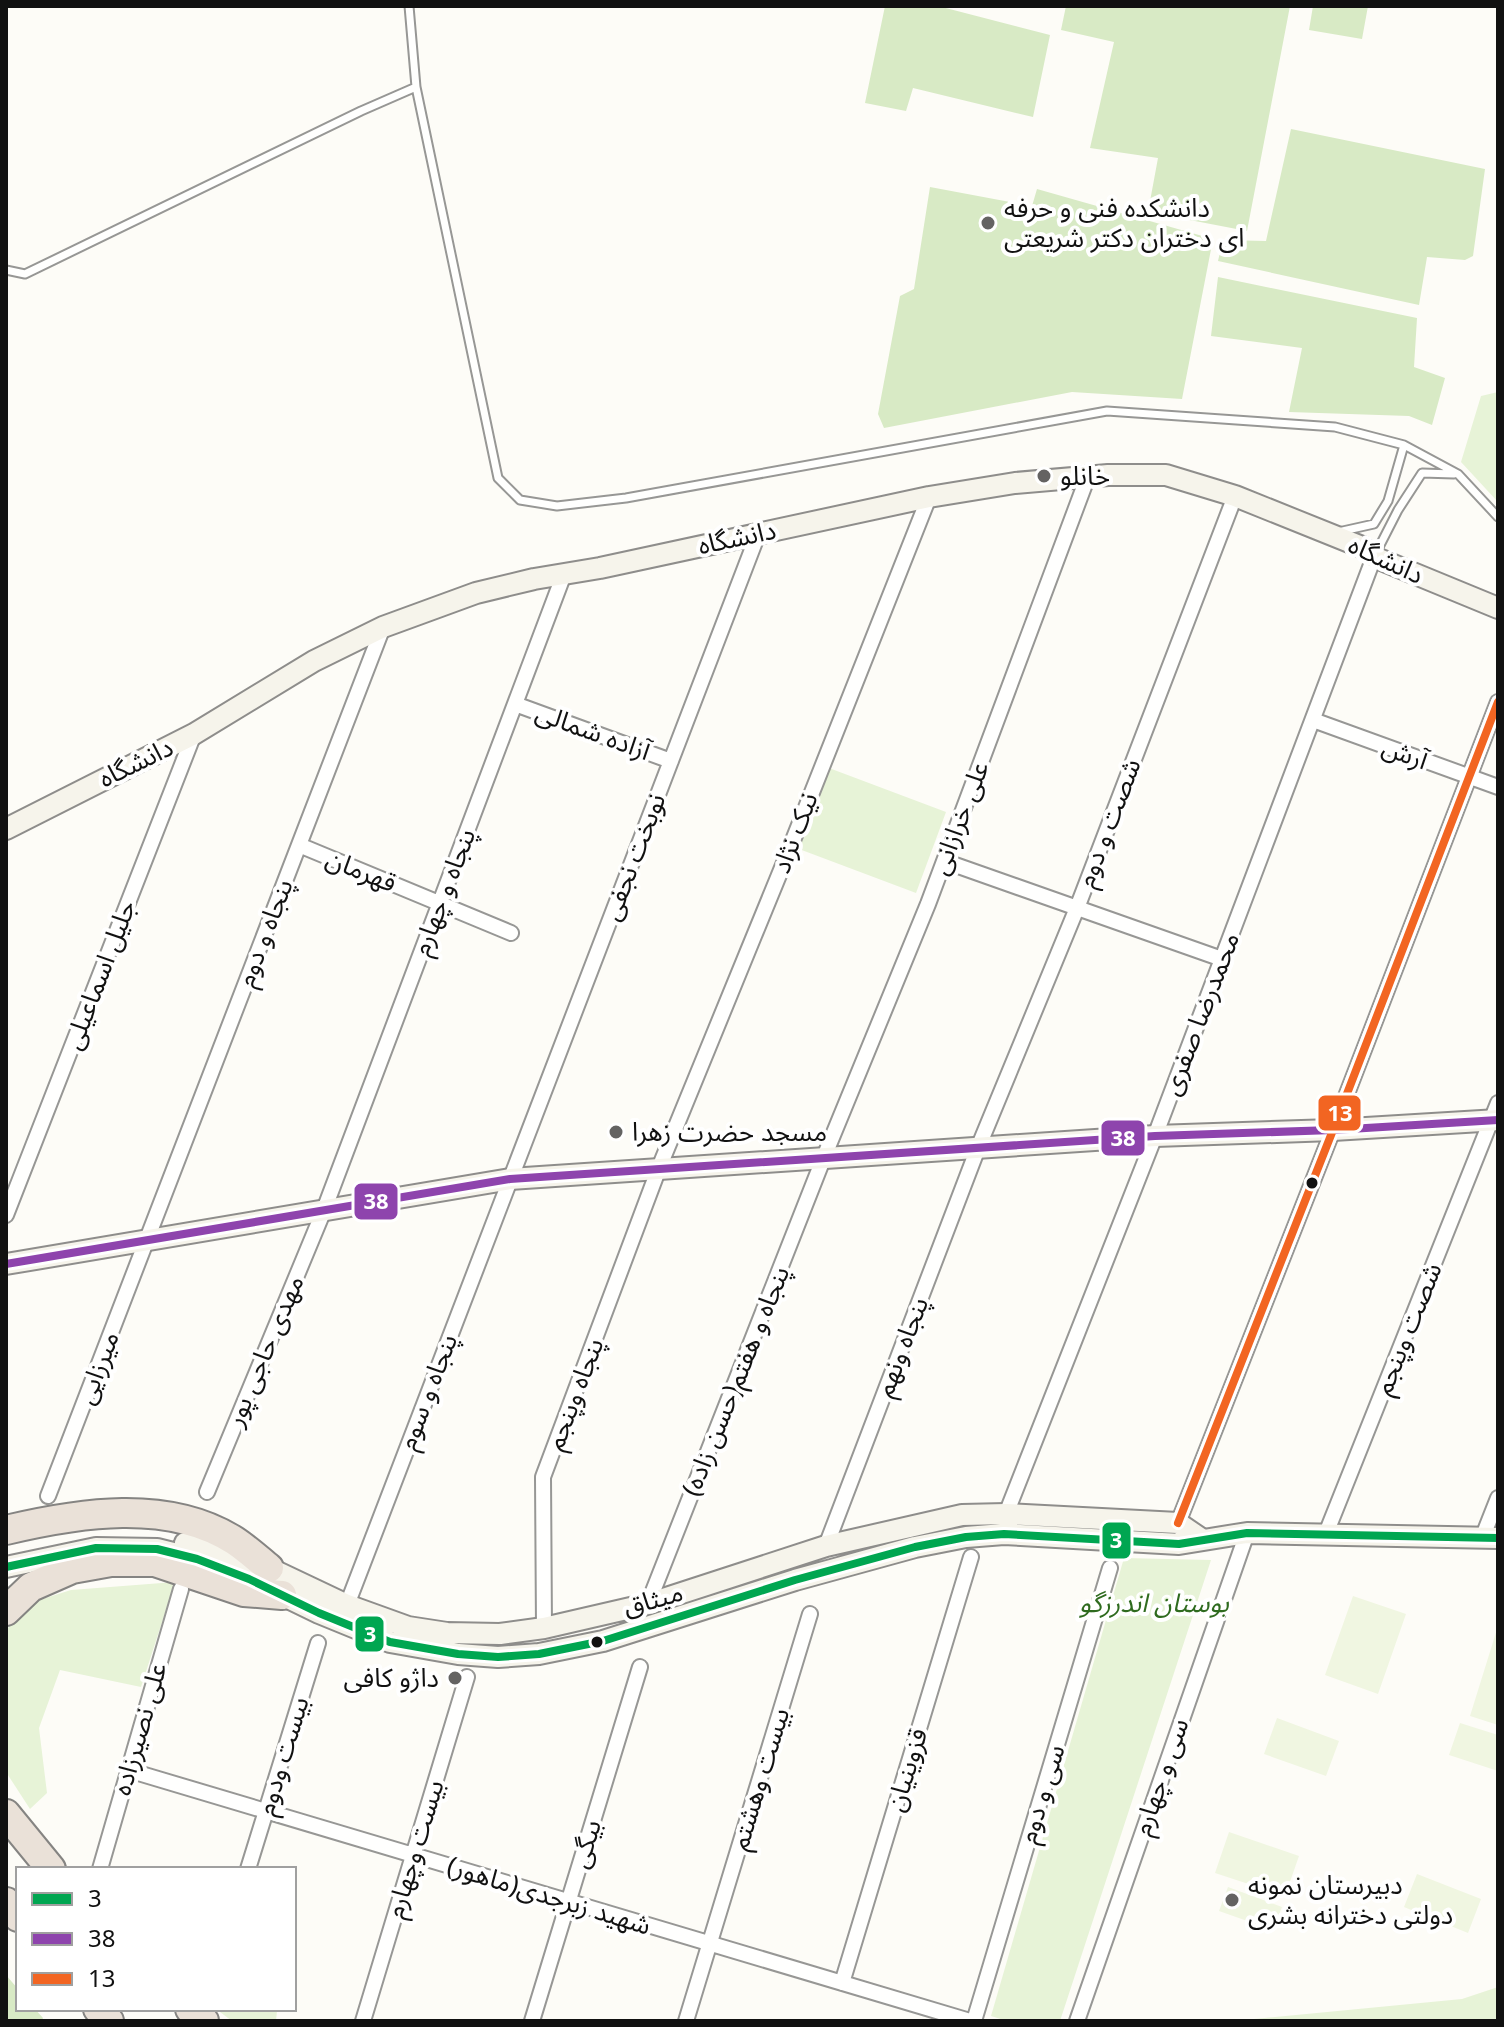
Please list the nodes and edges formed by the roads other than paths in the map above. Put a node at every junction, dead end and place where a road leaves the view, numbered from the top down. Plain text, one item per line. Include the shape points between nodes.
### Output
1 (409, 6) edge
2 (416, 87) junction
3 (6, 270) edge
4 (1404, 445) junction
5 (1458, 474) junction
6 (1088, 476) junction
7 (1235, 496) junction
8 (929, 497) junction
9 (1498, 517) edge
10 (758, 534) junction
11 (1328, 534) junction
12 (1374, 557) junction
13 (564, 574) junction
14 (1498, 608) edge
15 (383, 627) junction
16 (1498, 702) edge
17 (515, 704) junction
18 (1313, 720) junction
19 (194, 734) junction
20 (671, 761) junction
21 (1469, 777) junction
22 (1498, 787) edge
23 (6, 829) edge
24 (299, 845) junction
25 (944, 861) junction
26 (440, 903) junction
27 (1077, 908) junction
28 (511, 933) dead end
29 (1222, 959) junction
30 (1496, 1115) edge
31 (1333, 1130) junction
32 (1155, 1136) junction
33 (978, 1148) junction
34 (824, 1157) junction
35 (659, 1168) junction
36 (510, 1179) junction
37 (324, 1210) junction
38 (6, 1215) edge
39 (148, 1240) junction
40 (6, 1264) edge
41 (207, 1492) dead end
42 (48, 1496) dead end
43 (1498, 1498) edge
44 (1178, 1523) junction
45 (1005, 1524) junction
46 (6, 1530) edge
47 (1247, 1533) junction
48 (1325, 1536) junction
49 (1491, 1537) edge
50 (1203, 1540) junction
51 (141, 1541) junction
52 (826, 1546) junction
53 (6, 1556) edge
54 (971, 1557) dead end
55 (6, 1567) edge
56 (269, 1568) junction
57 (1110, 1568) dead end
58 (181, 1589) dead end
59 (282, 1595) junction
60 (648, 1604) junction
61 (347, 1605) junction
62 (6, 1611) edge
63 (810, 1614) dead end
64 (544, 1628) junction
65 (318, 1643) dead end
66 (640, 1667) dead end
67 (467, 1677) dead end
68 (128, 1770) junction
69 (266, 1811) junction
70 (6, 1814) edge
71 (413, 1855) junction
72 (49, 1867) edge
73 (101, 1867) edge
74 (249, 1867) edge
75 (569, 1902) junction
76 (710, 1943) junction
77 (842, 1983) junction
78 (363, 2021) edge
79 (532, 2021) edge
80 (686, 2021) edge
81 (972, 2021) edge
82 (1077, 2021) edge

1 - 2 lane
2 - 3 lane via 25,274
2 - 4 lane via 498,478 520,500 557,506 626,498 1107,411 1335,427
4 - 5 lane
4 - 11 lane via 1388,501 1374,524
5 - 9 lane
5 - 12 lane via 1422,473
6 - 7 street, دانشگاه via 1166,475
6 - 8 street, دانشگاه
6 - 25 street, علی خرازانی
7 - 11 street, دانشگاه
7 - 27 street, شصت و دوم
8 - 10 street, دانشگاه
8 - 35 street, نیک نژاد
10 - 13 street, دانشگاه
10 - 20 street, نوبخت نجفی
11 - 12 street, دانشگاه
12 - 14 street, دانشگاه
12 - 18 street, محمدرضا صفری
13 - 15 street, دانشگاه via 476,593
13 - 17 street, پنجاه و چهارم
15 - 19 street, دانشگاه via 314,661
15 - 24 street, پنجاه و دوم
16 - 21 street
17 - 20 street, آزاده شمالی
17 - 26 street, پنجاه و چهارم
18 - 21 street, آرش
18 - 29 street, محمدرضا صفری
19 - 23 street, دانشگاه
19 - 38 street, جلیل اسماعیلی
20 - 36 street, نوبخت نجفی
21 - 22 street, آرش
21 - 31 street
24 - 26 street, قهرمان
24 - 39 street, پنجاه و دوم
25 - 27 street
25 - 34 street, علی خرازانی
26 - 28 street, قهرمان
26 - 37 street, پنجاه و چهارم
27 - 29 street
27 - 33 street, شصت و دوم
29 - 32 street, محمدرضا صفری
30 - 31 street
30 - 48 street, شصت وپنجم
31 - 32 street
31 - 44 street
32 - 33 street
32 - 45 street, محمدرضا صفری
33 - 34 street
33 - 52 street, پنجاه ونهم
34 - 35 street
34 - 60 street, (حسن زاده)پنجاه و هفتم
35 - 36 street
35 - 64 street, پنجاه وپنجم via 543,1477
36 - 37 street
36 - 61 street, پنجاه و سوم
37 - 39 street
37 - 41 street, مهدی حاجی پور
39 - 40 street
39 - 42 street, میرزایی
43 - 49 street
44 - 45 street, میثاق
44 - 50 street
45 - 50 street, میثاق via 1179,1544
45 - 52 street, میثاق via 962,1515
45 - 59 street, میثاق via 795,1580 603,1641 539,1654 458,1654 390,1642
46 - 56 highway via 92,1514 141,1513 194,1523 234,1540
47 - 48 street, میثاق
47 - 50 street, میثاق
47 - 82 street, سی و چهارم
48 - 49 street, میثاق
51 - 53 street via 95,1537
51 - 55 street
51 - 56 street, میثاق via 220,1551
51 - 59 street, میثاق
52 - 60 street, میثاق
54 - 77 street, قزوینیان
56 - 61 street, میثاق
57 - 81 street, سی و دوم
58 - 68 street, علی نصیرزاده
59 - 62 highway via 244,1592 155,1562 111,1562 72,1569 31,1587
60 - 64 street, میثاق
61 - 64 street, میثاق via 408,1627 447,1633
63 - 76 street, بیست وهشتم
65 - 69 street, بیست ودوم
66 - 75 street, بیگی
67 - 71 street, بیست وچهارم
68 - 69 street, شهید زبرجدی(ماهور)
68 - 73 street, علی نصیرزاده
69 - 71 street, شهید زبرجدی(ماهور)
69 - 74 street, بیست ودوم
70 - 72 highway
71 - 75 street, شهید زبرجدی(ماهور)
71 - 78 street, بیست وچهارم
75 - 76 street, شهید زبرجدی(ماهور)
75 - 79 street, بیگی
76 - 77 street, شهید زبرجدی(ماهور)
76 - 80 street, بیست وهشتم
77 - 81 street, شهید زبرجدی(ماهور)

